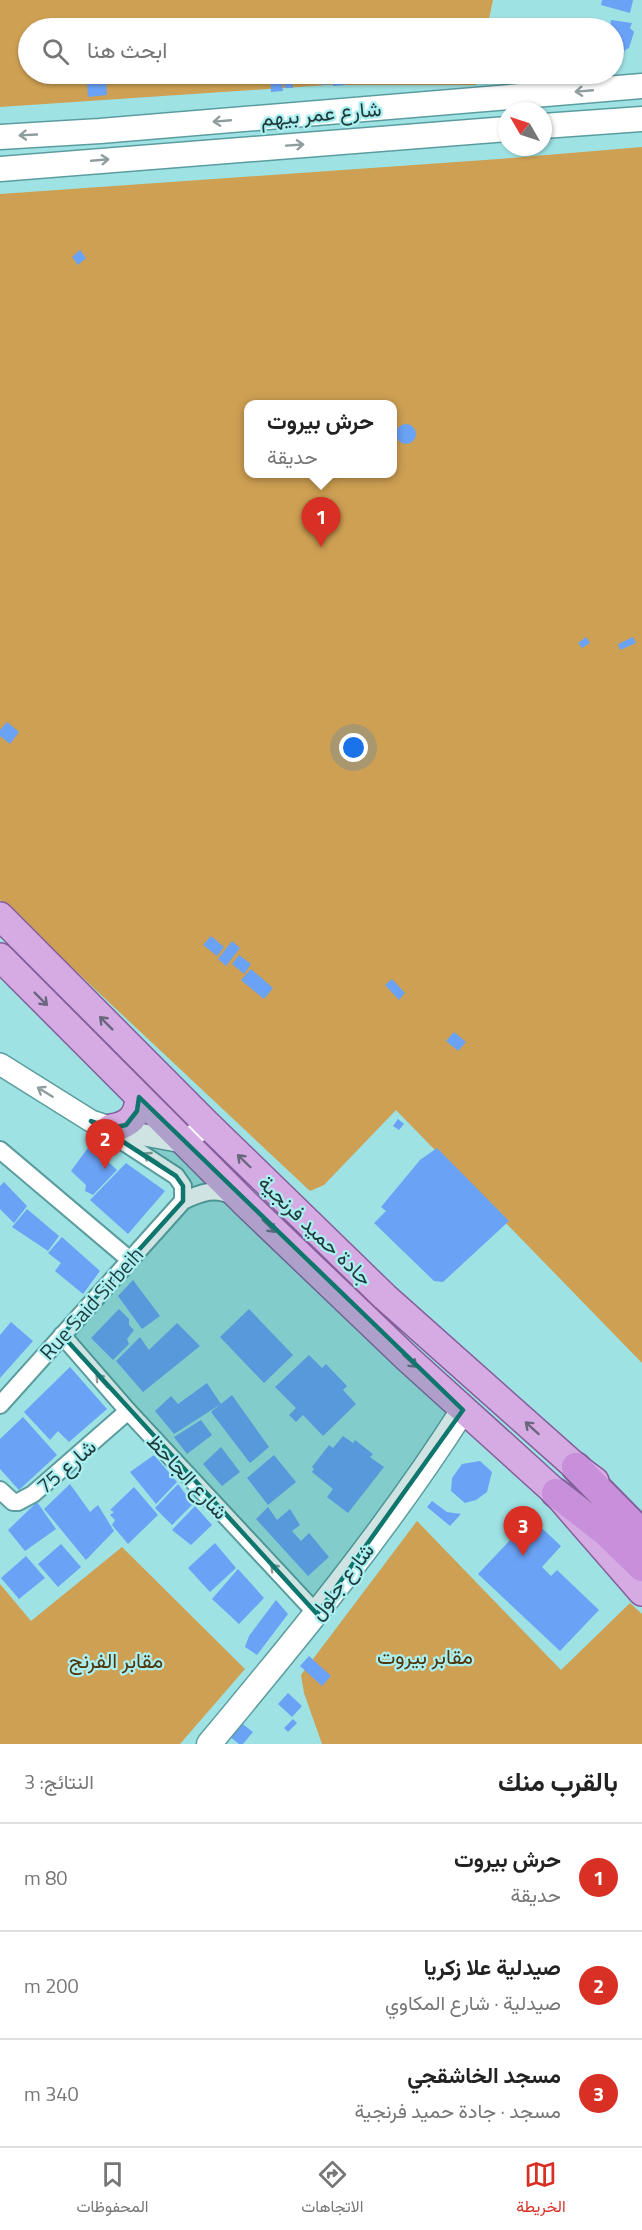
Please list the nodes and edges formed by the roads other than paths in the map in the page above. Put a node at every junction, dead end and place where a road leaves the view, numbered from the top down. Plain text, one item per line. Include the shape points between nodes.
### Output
1 (642, 86) edge
2 (642, 119) edge
3 (552, 125) edge
4 (498, 130) edge
5 (0, 137) edge
6 (0, 169) edge
7 (0, 916) edge
8 (0, 957) edge
9 (0, 1064) edge
10 (139, 1097) junction
11 (101, 1124) junction
12 (207, 1124) junction
13 (182, 1142) junction
14 (0, 1150) edge
15 (183, 1201) junction
16 (245, 1203) junction
17 (130, 1260) junction
18 (62, 1335) junction
19 (0, 1405) edge
20 (463, 1410) junction
21 (128, 1411) junction
22 (576, 1467) junction
23 (0, 1490) edge
24 (556, 1493) junction
25 (642, 1515) edge
26 (642, 1534) edge
27 (642, 1567) edge
28 (642, 1592) edge
29 (317, 1614) junction
30 (209, 1744) edge

1 -> 5 main road, شارع عمر بيهم
2 - 3 main road
6 -> 4 main road, شارع عمر بيهم
12 -> 7 main road, جادة حميد فرنجية
8 -> 10 main road, جادة حميد فرنجية
11 -> 9 street
10 - 11 main road via 134,1117 126,1125
10 - 13 main road, جادة حميد فرنجية
11 - 13 street
15 -> 11 street via 183,1186 176,1176
12 - 13 street
22 -> 12 main road, جادة حميد فرنجية via 385,1297
13 - 16 main road, جادة حميد فرنجية
14 - 17 street
15 - 16 street via 202,1192 218,1191
15 - 17 street, Rue Said Sirbeih
16 -> 20 main road, جادة حميد فرنجية
17 - 18 street, Rue Said Sirbeih
18 - 19 street, Rue Said Sirbeih
21 -> 18 street, شارع الجاحظ
20 - 24 main road, جادة حميد فرنجية
20 - 29 main road, شارع جلول via 405,1497
21 - 23 street, شارع 75 via 24,1500 13,1502
29 -> 21 street, شارع الجاحظ
22 - 25 main road
22 - 26 highway, جادة حميد فرنجية
24 - 27 highway, جادة حميد فرنجية via 606,1532
24 - 28 main road
29 - 30 main road, شارع جلول

